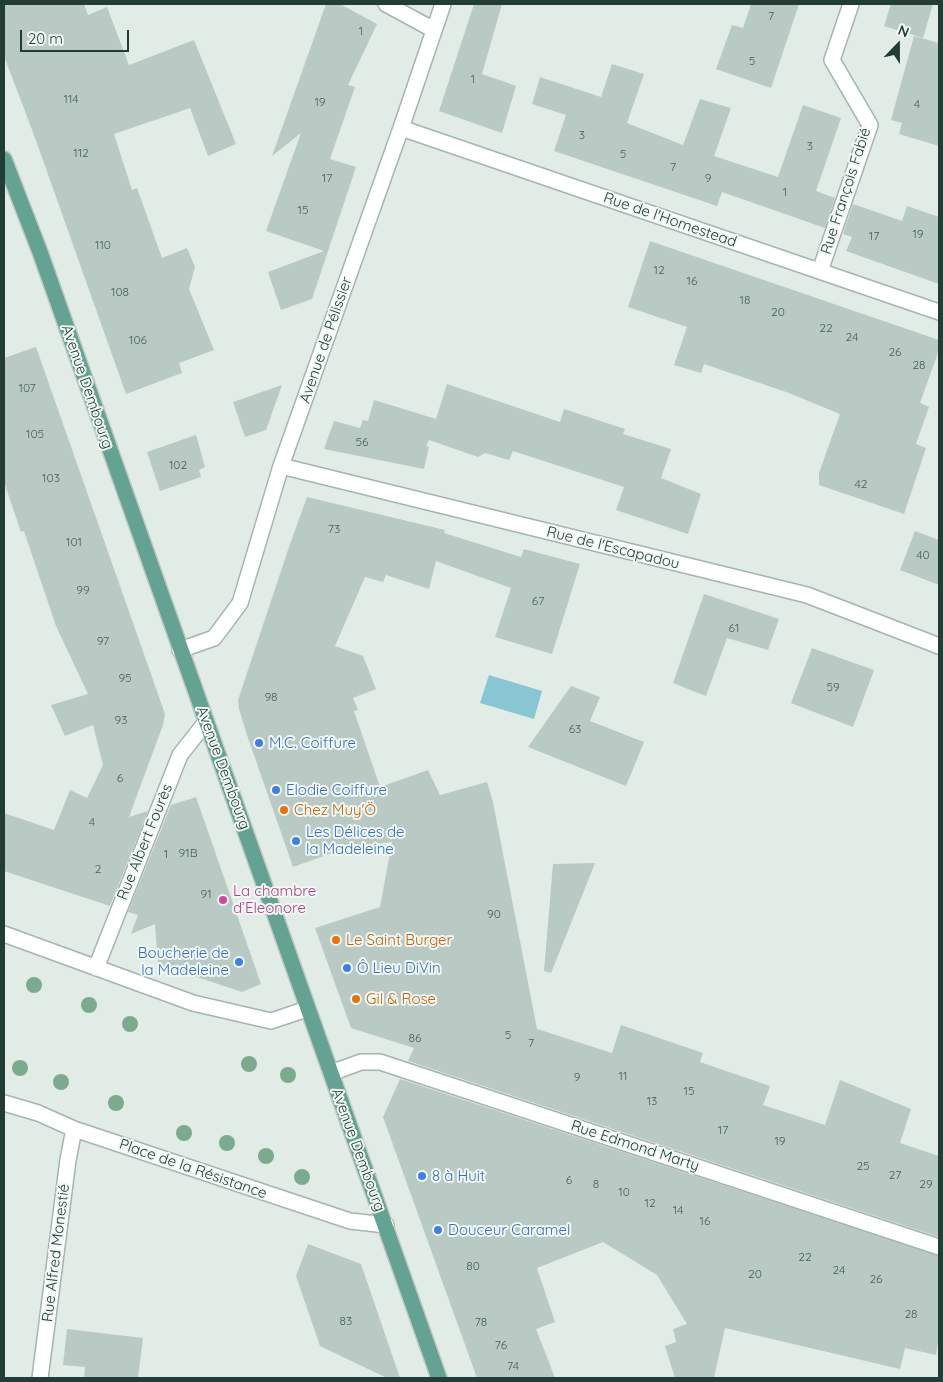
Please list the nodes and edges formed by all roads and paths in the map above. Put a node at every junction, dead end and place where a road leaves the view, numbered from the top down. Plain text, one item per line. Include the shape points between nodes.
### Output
1 (386, 4) edge
2 (442, 4) edge
3 (850, 4) edge
4 (434, 30) junction
5 (401, 128) junction
6 (4, 160) edge
7 (820, 271) junction
8 (939, 312) edge
9 (281, 466) junction
10 (939, 646) edge
11 (180, 650) junction
12 (206, 722) junction
13 (4, 934) edge
14 (96, 968) junction
15 (307, 1009) junction
16 (331, 1074) junction
17 (4, 1103) edge
18 (74, 1128) junction
19 (386, 1225) junction
20 (939, 1247) edge
21 (40, 1378) edge
22 (439, 1378) edge

1 - 4 street
2 - 4 street, Avenue de Pélissier
3 - 7 street, Rue François Fabié via 832,60 870,125
4 - 5 street, Avenue de Pélissier
5 - 7 street, Rue de l'Homestead
5 - 9 street, Avenue de Pélissier
6 - 11 main road, Avenue Dembourg via 40,252
7 - 8 street, Rue de l'Homestead
9 - 10 street, Rue de l'Escapadou via 808,595
9 - 11 street, Avenue de Pélissier via 240,603 214,638
11 - 12 main road, Avenue Dembourg
12 - 14 street, Rue Albert Fourès via 180,755
12 - 15 main road, Avenue Dembourg
13 - 14 street
14 - 15 street via 192,1003 271,1021
15 - 16 main road, Avenue Dembourg
16 - 19 main road, Avenue Dembourg
16 - 20 street, Rue Edmond Marty via 361,1062 380,1062
17 - 18 street, Place de la Résistance
18 - 19 street, Place de la Résistance via 350,1221
18 - 21 street, Rue Alfred Monestié
19 - 22 main road, Avenue Dembourg

